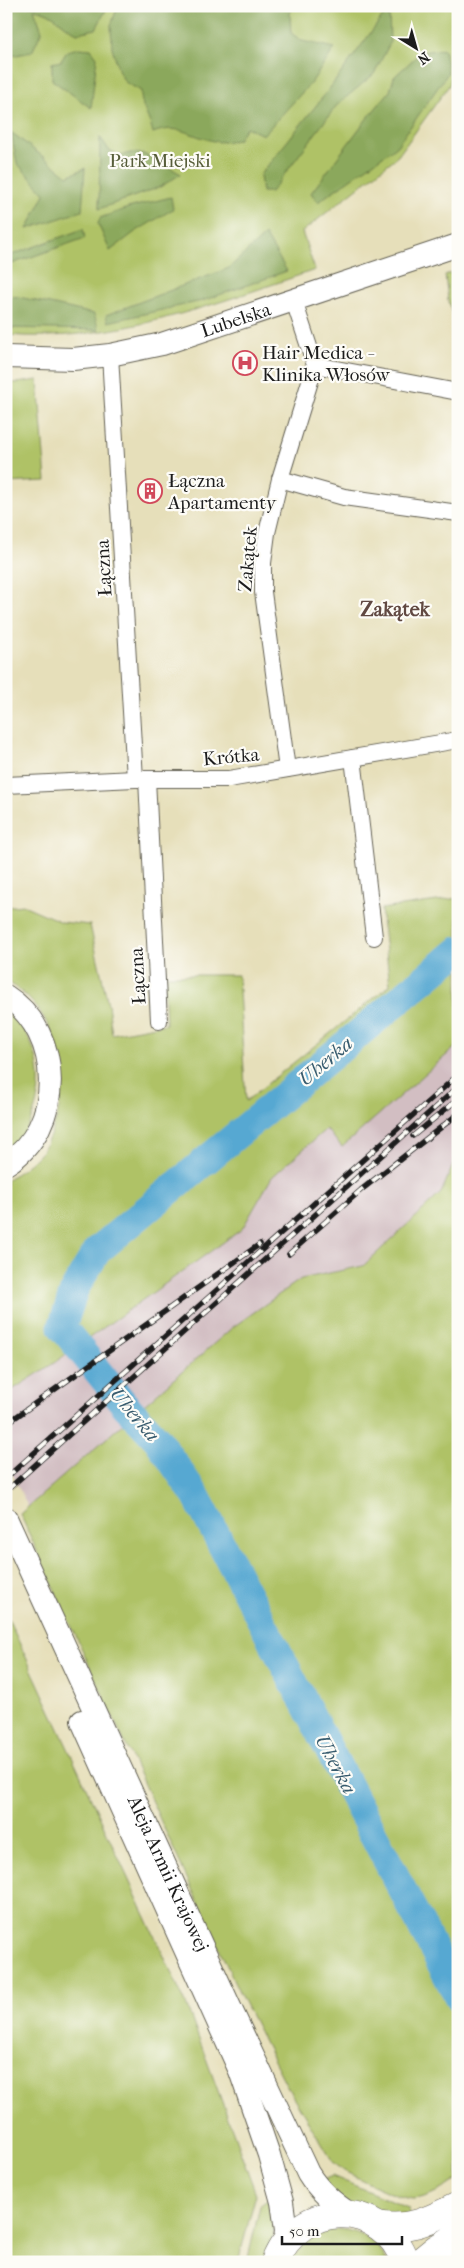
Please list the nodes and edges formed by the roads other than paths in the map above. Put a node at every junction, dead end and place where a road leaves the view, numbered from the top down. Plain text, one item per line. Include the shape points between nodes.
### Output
1 (458, 245) edge
2 (294, 300) junction
3 (110, 355) junction
4 (6, 357) edge
5 (315, 364) junction
6 (458, 392) edge
7 (280, 479) junction
8 (458, 513) edge
9 (458, 740) edge
10 (353, 758) junction
11 (287, 769) junction
12 (141, 779) junction
13 (6, 785) edge
14 (374, 937) dead end
15 (6, 996) edge
16 (159, 1021) dead end
17 (6, 1164) edge
18 (6, 1518) edge
19 (6, 1554) edge
20 (222, 2011) junction
21 (458, 2206) edge
22 (352, 2215) junction
23 (377, 2225) junction
24 (458, 2236) edge
25 (280, 2251) edge
26 (405, 2262) edge
27 (420, 2262) edge

1 - 2 main road, Lubelska
2 - 3 main road, Lubelska via 162,344
2 - 5 street
3 - 4 main road, Lubelska
3 - 12 street, Łączna
5 - 6 street
5 - 7 street, Zakątek
7 - 8 street via 344,498
7 - 11 street, Zakątek via 263,563 262,592
9 - 10 street, Krótka
10 - 11 street, Krótka
10 - 14 street
11 - 12 street, Krótka via 229,779
12 - 13 street, Krótka
12 - 16 street, Łączna
15 - 17 main road via 26,1014 42,1039 48,1058 50,1084 49,1102 40,1130 22,1153
18 - 20 main road, Aleja Armii Krajowej
19 - 20 main road, Aleja Armii Krajowej
20 - 22 main road, Aleja Armii Krajowej via 313,2180 330,2199
20 - 25 main road, Aleja Armii Krajowej via 282,2202 286,2230
21 - 23 highway via 407,2227
22 - 23 highway
22 - 25 highway via 322,2216 296,2230
23 - 26 highway via 396,2243
24 - 27 highway

